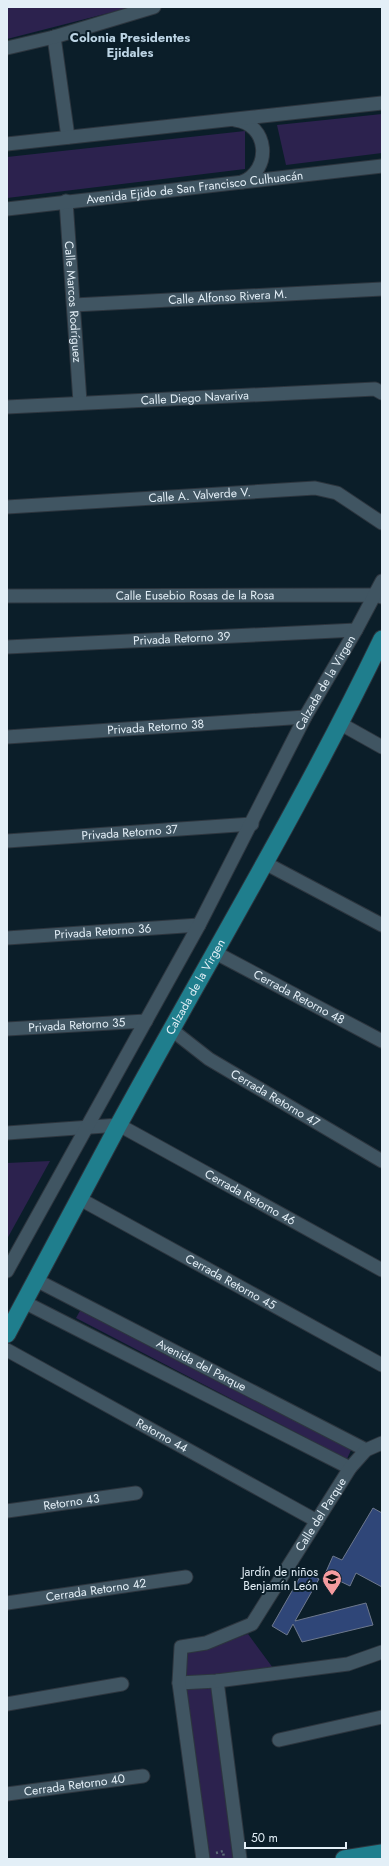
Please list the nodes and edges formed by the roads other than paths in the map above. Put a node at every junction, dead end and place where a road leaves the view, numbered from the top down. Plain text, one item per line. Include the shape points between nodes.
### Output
1 (154, 7) edge
2 (54, 37) junction
3 (7, 48) edge
4 (382, 103) edge
5 (224, 120) junction
6 (68, 138) junction
7 (7, 144) edge
8 (382, 166) edge
9 (232, 184) junction
10 (66, 201) junction
11 (7, 209) edge
12 (382, 289) edge
13 (74, 305) junction
14 (382, 393) edge
15 (80, 402) junction
16 (7, 407) edge
17 (7, 507) edge
18 (382, 523) edge
19 (382, 581) edge
20 (7, 596) edge
21 (379, 596) edge
22 (356, 630) junction
23 (382, 639) edge
24 (7, 647) edge
25 (305, 717) junction
26 (341, 724) junction
27 (7, 737) edge
28 (382, 748) edge
29 (252, 824) junction
30 (7, 841) edge
31 (265, 863) junction
32 (382, 924) edge
33 (199, 925) junction
34 (7, 938) edge
35 (216, 953) junction
36 (146, 1021) junction
37 (7, 1029) edge
38 (172, 1030) junction
39 (382, 1041) edge
40 (119, 1125) junction
41 (85, 1128) junction
42 (7, 1134) edge
43 (382, 1161) edge
44 (80, 1199) junction
45 (382, 1270) edge
46 (7, 1271) edge
47 (36, 1280) junction
48 (24, 1302) junction
49 (7, 1334) edge
50 (7, 1350) edge
51 (382, 1365) edge
52 (382, 1442) edge
53 (366, 1450) junction
54 (350, 1468) junction
55 (136, 1493) dead end
56 (7, 1512) edge
57 (317, 1521) junction
58 (186, 1577) dead end
59 (7, 1603) edge
60 (382, 1652) edge
61 (217, 1681) junction
62 (122, 1684) dead end
63 (179, 1684) junction
64 (7, 1704) edge
65 (382, 1717) edge
66 (280, 1740) dead end
67 (143, 1776) dead end
68 (7, 1794) edge
69 (382, 1854) edge
70 (203, 1859) edge
71 (240, 1859) edge
72 (344, 1859) edge

1 - 2 street
2 - 3 street
2 - 6 street
4 - 5 street
5 - 6 street
5 - 9 street via 238,120 250,126 260,136 263,149 258,170 246,180
6 - 7 street
8 - 9 street, Avenida Ejido de San Francisco Culhuacán
9 - 10 street, Avenida Ejido de San Francisco Culhuacán
10 - 11 street, Avenida Ejido de San Francisco Culhuacán
10 - 13 street, Calle Marcos Rodríguez
12 - 13 street, Calle Alfonso Rivera M.
13 - 15 street, Calle Marcos Rodríguez
14 - 15 street, Calle Diego Navariva via 375,389
15 - 16 street, Calle Diego Navariva
17 - 18 street, Calle A. Valverde V. via 315,488 337,493
19 - 21 street, Calzada de la Virgen
20 - 21 street, Calle Eusebio Rosas de la Rosa
21 - 22 street, Calzada de la Virgen
22 - 24 street, Privada Retorno 39
22 - 25 street, Calzada de la Virgen
23 - 26 main road, Calzada de la Virgen
25 - 27 street, Privada Retorno 38
25 - 29 street, Calzada de la Virgen
26 - 28 street
26 - 31 main road, Calzada de la Virgen
29 - 30 street, Privada Retorno 37
29 - 33 street, Calzada de la Virgen
31 - 32 street
31 - 35 main road, Calzada de la Virgen
33 - 34 street, Privada Retorno 36
33 - 36 street, Calzada de la Virgen
35 - 38 main road, Calzada de la Virgen
35 - 39 street, Cerrada Retorno 48
36 - 37 street, Privada Retorno 35
36 - 41 street, Calzada de la Virgen
38 - 40 main road, Calzada de la Virgen
38 - 43 street, Cerrada Retorno 47 via 209,1059
40 - 41 street
40 - 44 main road, Calzada de la Virgen
40 - 45 street, Cerrada Retorno 46
41 - 42 street
41 - 46 street, Calzada de la Virgen
44 - 47 main road, Calzada de la Virgen
44 - 51 street, Cerrada Retorno 45
47 - 48 main road, Calzada de la Virgen
47 - 53 street, Avenida del Parque
48 - 49 main road, Calzada de la Virgen
48 - 54 street, Avenida del Parque
50 - 57 street, Retorno 44
52 - 53 street, Calle del Parque
53 - 54 street, Calle del Parque
54 - 57 street, Calle del Parque
55 - 56 street, Retorno 43
57 - 63 street, Calle del Parque via 252,1624 206,1643 181,1647
58 - 59 street, Cerrada Retorno 42
60 - 61 street via 348,1664
61 - 63 street
61 - 71 street
62 - 64 street
63 - 70 street, Calle del Parque
65 - 66 street
67 - 68 street, Cerrada Retorno 40
69 - 72 main road

